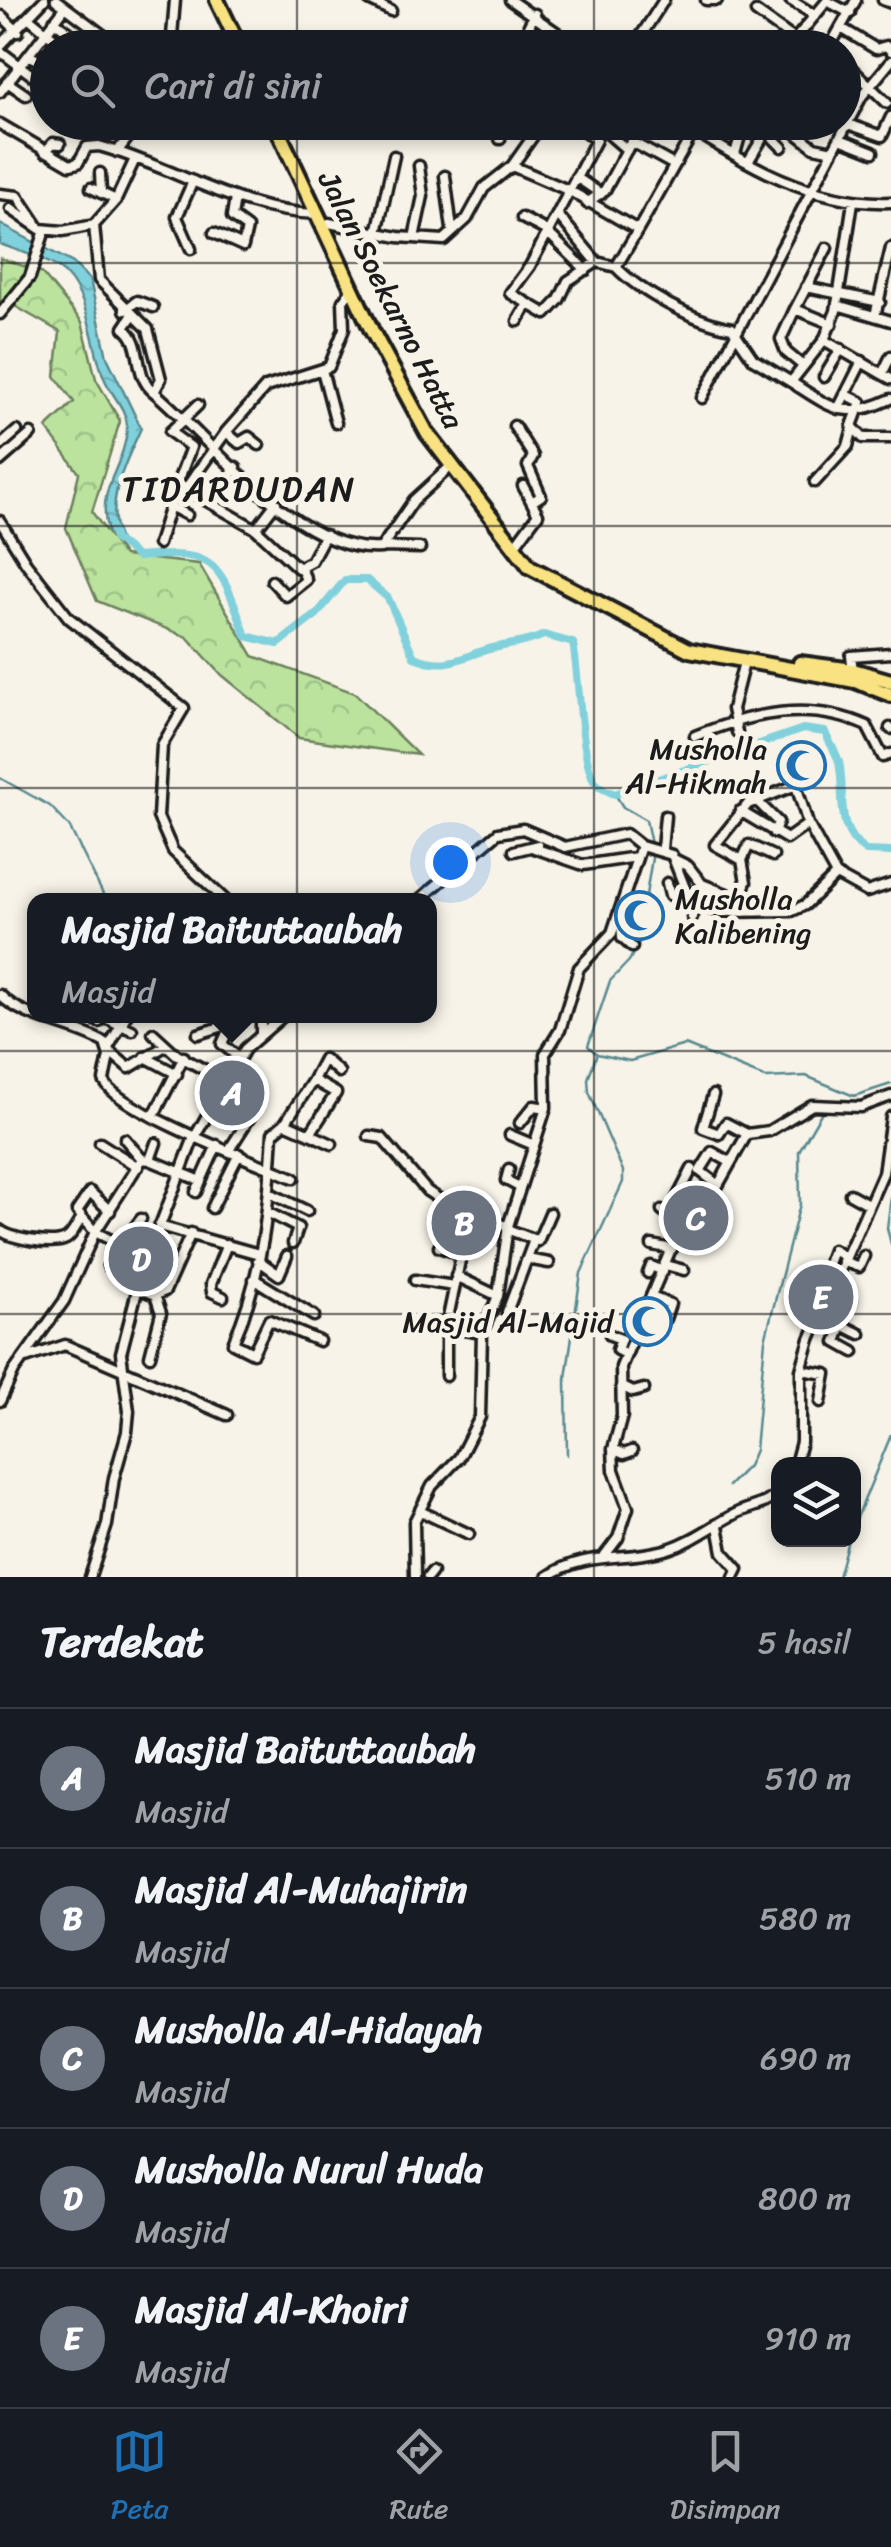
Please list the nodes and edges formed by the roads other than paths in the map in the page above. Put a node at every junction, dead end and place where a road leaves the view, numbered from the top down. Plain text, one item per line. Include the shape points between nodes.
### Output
1 (44, 0) edge
2 (56, 0) edge
3 (175, 0) edge
4 (221, 0) edge
5 (369, 0) edge
6 (511, 0) edge
7 (664, 0) edge
8 (706, 0) edge
9 (717, 0) edge
10 (790, 0) edge
11 (856, 0) edge
12 (882, 0) edge
13 (828, 1) edge
14 (891, 3) edge
15 (389, 6) edge
16 (64, 9) junction
17 (756, 12) dead end
18 (815, 13) junction
19 (850, 13) junction
20 (535, 14) junction
21 (2, 16) edge
22 (54, 20) junction
23 (23, 25) junction
24 (843, 28) joint
25 (41, 30) edge
26 (49, 30) edge
27 (67, 30) edge
28 (88, 30) edge
29 (173, 30) edge
30 (235, 30) edge
31 (533, 30) edge
32 (556, 30) edge
33 (644, 30) edge
34 (776, 30) edge
35 (801, 30) edge
36 (846, 30) edge
37 (30, 32) edge
38 (861, 39) edge
39 (889, 46) edge
40 (0, 48) edge
41 (29, 55) edge
42 (891, 61) edge
43 (17, 68) junction
44 (30, 76) edge
45 (861, 80) edge
46 (7, 82) junction
47 (868, 88) junction
48 (0, 91) edge
49 (26, 95) dead end
50 (861, 101) edge
51 (887, 103) dead end
52 (891, 117) edge
53 (0, 124) edge
54 (861, 129) edge
55 (125, 140) edge
56 (286, 140) edge
57 (530, 140) edge
58 (596, 140) edge
59 (622, 140) edge
60 (633, 140) edge
61 (683, 140) edge
62 (712, 140) edge
63 (739, 140) edge
64 (761, 140) edge
65 (778, 140) edge
66 (806, 140) edge
67 (840, 140) edge
68 (843, 140) edge
69 (60, 144) dead end
70 (630, 146) junction
71 (782, 146) dead end
72 (118, 149) junction
73 (834, 151) junction
74 (45, 152) junction
75 (873, 152) dead end
76 (735, 154) junction
77 (394, 156) dead end
78 (135, 159) junction
79 (748, 162) junction
80 (674, 165) junction
81 (419, 166) dead end
82 (512, 166) junction
83 (100, 173) dead end
84 (446, 176) dead end
85 (576, 177) junction
86 (193, 181) junction
87 (92, 188) dead end
88 (570, 191) junction
89 (812, 192) junction
90 (101, 193) junction
91 (0, 194) edge
92 (601, 194) junction
93 (235, 198) junction
94 (116, 200) junction
95 (853, 202) junction
96 (891, 202) edge
97 (588, 203) junction
98 (12, 209) dead end
99 (558, 215) junction
100 (522, 218) dead end
101 (324, 219) junction
102 (94, 225) junction
103 (43, 229) junction
104 (452, 229) junction
105 (638, 230) junction
106 (548, 232) junction
107 (214, 233) dead end
108 (377, 233) junction
109 (414, 238) junction
110 (827, 248) dead end
111 (891, 248) edge
112 (191, 249) dead end
113 (780, 257) junction
114 (597, 262) junction
115 (793, 262) dead end
116 (616, 267) junction
117 (586, 270) junction
118 (806, 287) junction
119 (353, 288) junction
120 (840, 293) junction
121 (880, 302) junction
122 (838, 305) junction
123 (154, 307) dead end
124 (795, 309) junction
125 (129, 313) junction
126 (0, 314) edge
127 (875, 316) junction
128 (891, 322) edge
129 (832, 324) junction
130 (738, 332) junction
131 (824, 340) junction
132 (840, 349) junction
133 (891, 356) edge
134 (862, 361) junction
135 (803, 366) junction
136 (322, 370) junction
137 (882, 374) junction
138 (824, 377) dead end
139 (891, 379) edge
140 (791, 382) junction
141 (154, 392) junction
142 (845, 394) junction
143 (702, 398) dead end
144 (891, 399) edge
145 (198, 404) dead end
146 (838, 409) junction
147 (858, 411) junction
148 (183, 418) junction
149 (336, 422) dead end
150 (514, 426) dead end
151 (853, 428) junction
152 (17, 430) dead end
153 (226, 432) junction
154 (31, 434) dead end
155 (891, 438) edge
156 (259, 445) dead end
157 (0, 446) edge
158 (215, 448) junction
159 (0, 462) edge
160 (236, 467) junction
161 (450, 467) junction
162 (814, 482) dead end
163 (182, 486) junction
164 (207, 486) dead end
165 (522, 486) dead end
166 (200, 497) junction
167 (532, 502) junction
168 (210, 503) junction
169 (276, 504) junction
170 (170, 506) junction
171 (188, 516) dead end
172 (0, 521) edge
173 (256, 529) junction
174 (325, 535) junction
175 (518, 541) junction
176 (158, 544) dead end
177 (383, 547) junction
178 (420, 548) dead end
179 (532, 565) junction
180 (301, 568) junction
181 (272, 580) dead end
182 (891, 653) edge
183 (744, 662) junction
184 (770, 664) junction
185 (854, 668) junction
186 (891, 679) edge
187 (891, 695) edge
188 (732, 722) junction
189 (738, 732) dead end
190 (695, 736) dead end
191 (891, 754) edge
192 (756, 800) junction
193 (740, 810) junction
194 (666, 816) dead end
195 (808, 824) junction
196 (774, 833) junction
197 (542, 837) junction
198 (650, 847) junction
199 (534, 848) junction
200 (514, 851) dead end
201 (772, 856) dead end
202 (637, 857) junction
203 (676, 860) junction
204 (742, 860) junction
205 (836, 875) junction
206 (667, 884) dead end
207 (891, 884) edge
208 (686, 891) junction
209 (218, 893) edge
210 (427, 893) edge
211 (698, 902) junction
212 (620, 912) junction
213 (692, 916) dead end
214 (612, 933) junction
215 (632, 947) dead end
216 (607, 952) dead end
217 (0, 995) edge
218 (27, 1013) edge
219 (71, 1023) edge
220 (98, 1023) edge
221 (111, 1023) edge
222 (122, 1023) edge
223 (222, 1023) edge
224 (227, 1023) edge
225 (261, 1023) edge
226 (274, 1023) edge
227 (120, 1028) junction
228 (132, 1030) dead end
229 (153, 1033) dead end
230 (90, 1034) junction
231 (198, 1034) dead end
232 (260, 1034) junction
233 (233, 1042) dead end
234 (165, 1046) junction
235 (108, 1050) junction
236 (242, 1053) junction
237 (145, 1057) junction
238 (184, 1058) junction
239 (339, 1072) dead end
240 (177, 1074) junction
241 (226, 1080) junction
242 (313, 1080) junction
243 (713, 1095) dead end
244 (891, 1096) edge
245 (229, 1103) dead end
246 (546, 1108) junction
247 (154, 1116) junction
248 (891, 1118) edge
249 (520, 1123) dead end
250 (285, 1124) junction
251 (310, 1134) junction
252 (747, 1134) junction
253 (510, 1135) dead end
254 (369, 1136) dead end
255 (125, 1139) dead end
256 (193, 1140) junction
257 (100, 1143) dead end
258 (156, 1143) dead end
259 (332, 1144) dead end
260 (218, 1145) junction
261 (534, 1145) junction
262 (230, 1150) junction
263 (239, 1154) junction
264 (143, 1162) junction
265 (730, 1162) junction
266 (272, 1169) junction
267 (509, 1169) dead end
268 (692, 1169) dead end
269 (176, 1174) junction
270 (294, 1178) dead end
271 (201, 1180) junction
272 (718, 1184) junction
273 (520, 1187) junction
274 (196, 1192) dead end
275 (666, 1192) dead end
276 (272, 1194) junction
277 (850, 1194) dead end
278 (677, 1198) junction
279 (514, 1203) junction
280 (868, 1204) junction
281 (484, 1205) dead end
282 (528, 1207) dead end
283 (212, 1208) dead end
284 (662, 1210) dead end
285 (110, 1211) junction
286 (308, 1211) dead end
287 (550, 1213) dead end
288 (269, 1214) junction
289 (458, 1214) junction
290 (701, 1215) junction
291 (469, 1218) junction
292 (82, 1219) junction
293 (142, 1219) dead end
294 (159, 1226) junction
295 (507, 1227) junction
296 (0, 1230) edge
297 (679, 1230) junction
298 (95, 1232) junction
299 (191, 1233) junction
300 (534, 1240) junction
301 (123, 1243) junction
302 (293, 1243) dead end
303 (227, 1244) junction
304 (652, 1245) dead end
305 (439, 1247) dead end
306 (672, 1249) junction
307 (461, 1254) junction
308 (287, 1256) dead end
309 (864, 1256) dead end
310 (258, 1257) junction
311 (147, 1258) junction
312 (504, 1258) junction
313 (844, 1259) junction
314 (526, 1262) junction
315 (548, 1263) dead end
316 (108, 1266) dead end
317 (859, 1267) junction
318 (664, 1268) junction
319 (684, 1270) dead end
320 (648, 1274) dead end
321 (254, 1280) junction
322 (415, 1280) dead end
323 (858, 1280) dead end
324 (455, 1281) junction
325 (137, 1288) junction
326 (819, 1288) dead end
327 (830, 1292) junction
328 (154, 1294) junction
329 (498, 1296) junction
330 (651, 1296) junction
331 (223, 1297) dead end
332 (507, 1312) dead end
333 (314, 1316) dead end
334 (665, 1319) dead end
335 (842, 1325) junction
336 (446, 1327) junction
337 (482, 1334) junction
338 (860, 1334) dead end
339 (610, 1335) dead end
340 (319, 1341) dead end
341 (854, 1352) dead end
342 (625, 1354) junction
343 (150, 1356) dead end
344 (24, 1358) junction
345 (122, 1368) junction
346 (801, 1370) junction
347 (446, 1376) dead end
348 (621, 1386) junction
349 (644, 1389) dead end
350 (0, 1401) edge
351 (821, 1402) dead end
352 (227, 1415) dead end
353 (613, 1449) junction
354 (632, 1451) dead end
355 (796, 1457) edge
356 (771, 1497) edge
357 (420, 1511) junction
358 (718, 1526) junction
359 (469, 1534) dead end
360 (605, 1555) junction
361 (413, 1574) edge
362 (736, 1576) edge
363 (90, 1577) edge
364 (547, 1577) edge

1 - 23 street
2 - 16 street
3 - 29 street
4 - 30 highway
5 - 15 street
6 - 20 street
7 - 33 street
8 - 9 street
10 - 18 street
11 - 19 street
12 - 14 street
13 - 18 street
13 - 19 street
16 - 22 street
16 - 28 street
17 - 34 street
18 - 35 street
19 - 24 street
20 - 31 street
20 - 32 street
21 - 23 street
22 - 26 street
22 - 27 street
23 - 25 street
23 - 37 street
23 - 40 street
24 - 36 street
38 - 39 street via 876,49
40 - 43 street
41 - 43 street
42 - 47 street
43 - 44 street
43 - 46 street
45 - 47 street
46 - 48 street
46 - 49 street
47 - 50 street
47 - 51 street
52 - 54 street via 882,136
53 - 74 street
55 - 72 street
56 - 101 highway, Jalan Soekarno Hatta
57 - 82 street
58 - 85 street
59 - 70 street
60 - 70 street
61 - 80 street
62 - 76 street
63 - 76 street
64 - 79 street
65 - 71 street
66 - 73 street
67 - 73 street
68 - 75 street
69 - 74 street
70 - 80 street
70 - 92 street
72 - 74 street via 88,147 72,166
72 - 78 street
73 - 89 street
76 - 79 street
77 - 108 street
78 - 86 street
78 - 94 street
79 - 89 street
80 - 105 street
81 - 109 street via 423,196
82 - 88 street
82 - 104 street via 484,188
83 - 90 street
84 - 104 street
85 - 88 street
85 - 92 street
86 - 93 street
86 - 112 street via 176,217
87 - 90 street
88 - 97 street
88 - 99 street
89 - 95 street
89 - 113 street
90 - 94 street
91 - 103 street via 17,195
92 - 97 street
93 - 101 street
93 - 107 street via 232,216 247,228 243,246
94 - 102 street
95 - 96 street
95 - 120 street
97 - 105 street
98 - 103 street
99 - 106 street
99 - 114 street
100 - 106 street
101 - 108 street
101 - 119 highway, Jalan Soekarno Hatta
101 - 175 highway, Jalan Soekarno Hatta via 432,429
102 - 103 street
102 - 125 street via 99,280
103 - 126 street via 36,265
104 - 109 street via 443,240
105 - 116 street
106 - 117 street
106 - 117 street via 510,294 523,312 540,317 568,281
108 - 109 street
110 - 118 street
111 - 121 street
113 - 115 street
113 - 130 street
114 - 116 street
114 - 117 street
116 - 130 street via 640,290
118 - 120 street
118 - 124 street
119 - 136 street via 343,304 342,334
119 - 161 highway, Jalan Soekarno Hatta
120 - 121 street
120 - 122 street
121 - 127 street
122 - 127 street
122 - 129 street
123 - 125 street via 138,301
124 - 129 street
124 - 135 street via 781,339
125 - 141 street via 124,328 135,338 142,378
125 - 141 street via 150,332 161,380
127 - 128 street
129 - 131 street
130 - 140 street via 753,359
130 - 143 street
131 - 132 street
131 - 135 street
132 - 134 street
132 - 138 street
133 - 137 street
134 - 137 street
134 - 142 street
135 - 140 street
136 - 149 street
136 - 153 street via 273,382
137 - 139 street
140 - 146 street
141 - 148 street
142 - 146 street
142 - 147 street via 860,400
144 - 147 street
145 - 148 street
146 - 147 street
147 - 151 street
148 - 158 street
148 - 163 street via 170,432 191,446
150 - 167 street via 533,456 528,466 541,496
151 - 155 street via 866,440
151 - 162 street via 848,446
152 - 157 street
153 - 156 street via 240,443 249,437
153 - 158 street
154 - 159 street
158 - 160 street
158 - 163 street
160 - 168 street
160 - 169 street
161 - 177 street via 414,500
161 - 179 highway, Jalan Soekarno Hatta
163 - 166 street
163 - 170 street
164 - 166 street
165 - 167 street
166 - 168 street
167 - 175 street via 538,516
168 - 173 street
169 - 173 street
169 - 174 street
170 - 171 street
170 - 176 street
172 - 209 street via 69,618 184,708 162,746 158,817 173,851
173 - 180 street
174 - 177 street
174 - 180 street
175 - 179 highway, Jalan Soekarno Hatta
177 - 178 street
179 - 183 highway, Jalan Soekarno Hatta via 681,647
179 - 184 highway, Jalan Soekarno Hatta via 620,603 682,641
180 - 181 street via 306,580 286,596
182 - 185 street via 851,656
183 - 184 highway, Jalan Soekarno Hatta
183 - 188 street
184 - 185 highway
184 - 187 highway, Jalan Soekarno Hatta
185 - 186 highway
188 - 189 street
188 - 190 street
188 - 191 street via 828,711 866,726 883,757
192 - 193 street
192 - 195 street via 796,785
192 - 196 street via 778,822
193 - 196 street
193 - 204 street via 715,847
194 - 198 street
195 - 196 street via 789,840
195 - 205 street
197 - 198 street via 565,847 626,834
197 - 199 street
197 - 210 street via 523,829 498,833
198 - 202 street
198 - 203 street
199 - 200 street
199 - 202 street via 584,865
201 - 204 street via 749,845
202 - 212 street
203 - 204 street via 702,884 738,899 746,882
203 - 208 street
205 - 207 street via 867,892
205 - 211 street via 792,911 721,912
206 - 208 street via 673,896
208 - 211 street
211 - 213 street
212 - 214 street
212 - 215 street via 622,938
214 - 216 street
214 - 246 street via 579,968 546,1054
217 - 218 street
219 - 230 street
220 - 230 street
221 - 227 street
222 - 227 street
223 - 231 street
224 - 236 street via 222,1044
225 - 232 street
226 - 232 street
227 - 228 street
227 - 235 street
229 - 234 street
230 - 235 street
232 - 236 street
233 - 236 street
234 - 237 street
234 - 238 street
235 - 237 street via 128,1068
235 - 247 street via 106,1088
236 - 241 street
237 - 240 street
238 - 240 street
238 - 241 street
239 - 242 street via 324,1059
240 - 247 street
241 - 256 street
242 - 250 street
242 - 251 street via 337,1096
243 - 252 street via 702,1128 719,1134 726,1123
244 - 252 street via 861,1107 812,1105 769,1131
245 - 262 street via 250,1117
246 - 249 street via 534,1106
246 - 261 street
247 - 256 street
248 - 280 street via 883,1174
250 - 251 street
250 - 266 street via 274,1133
251 - 259 street
252 - 265 street
253 - 261 street
254 - 289 street via 386,1143 427,1191
255 - 264 street
256 - 260 street
256 - 269 street
257 - 264 street
258 - 264 street
260 - 262 street
260 - 271 street
261 - 273 street
262 - 263 street
263 - 266 street
263 - 283 street
264 - 269 street
264 - 285 street
265 - 272 street
265 - 272 street via 708,1154 700,1171
266 - 270 street
266 - 276 street
267 - 273 street via 506,1180
268 - 278 street
269 - 271 street
269 - 294 street
271 - 274 street
272 - 290 street
273 - 279 street
275 - 278 street
276 - 286 street
276 - 288 street
277 - 280 street
278 - 290 street
279 - 282 street
279 - 295 street
280 - 313 street
281 - 289 street via 466,1200
284 - 297 street
285 - 292 street via 88,1192 78,1210
285 - 298 street
287 - 300 street
288 - 302 street via 298,1228
288 - 310 street
289 - 291 street
290 - 297 street via 692,1228
291 - 295 street
291 - 307 street
292 - 296 street via 70,1240 18,1240
292 - 298 street
293 - 301 street
294 - 299 street
294 - 311 street
295 - 300 street
295 - 312 street
297 - 306 street
298 - 301 street
298 - 344 street via 64,1301
299 - 303 street
299 - 328 street via 165,1291
300 - 314 street
301 - 311 street
303 - 310 street
303 - 331 street via 211,1287
304 - 306 street
305 - 307 street
306 - 318 street
307 - 324 street
308 - 310 street via 279,1275
309 - 317 street
310 - 321 street
311 - 325 street
312 - 314 street
312 - 329 street
313 - 317 street
313 - 326 street via 833,1250
313 - 327 street
314 - 315 street
314 - 332 street
316 - 325 street
317 - 323 street
318 - 319 street
318 - 320 street via 651,1266
318 - 330 street
321 - 333 street
321 - 340 street via 233,1343 253,1354 270,1320
322 - 324 street
324 - 329 street
324 - 336 street
325 - 328 street
325 - 345 street
327 - 335 street via 850,1300
327 - 346 street
328 - 343 street via 161,1313
329 - 337 street
330 - 334 street via 670,1304
330 - 342 street
335 - 338 street
335 - 341 street via 836,1342
336 - 337 street
336 - 347 street
337 - 357 street via 480,1417
339 - 342 street via 622,1339 617,1350
342 - 348 street
344 - 345 street via 61,1345
344 - 350 street
345 - 352 street
345 - 363 street via 129,1420
346 - 351 street via 826,1374
346 - 355 street
348 - 349 street
348 - 353 street
353 - 354 street
353 - 360 street via 628,1508
356 - 358 street
357 - 359 street
357 - 361 street via 413,1526
358 - 360 street via 666,1550
358 - 362 street
360 - 364 street

